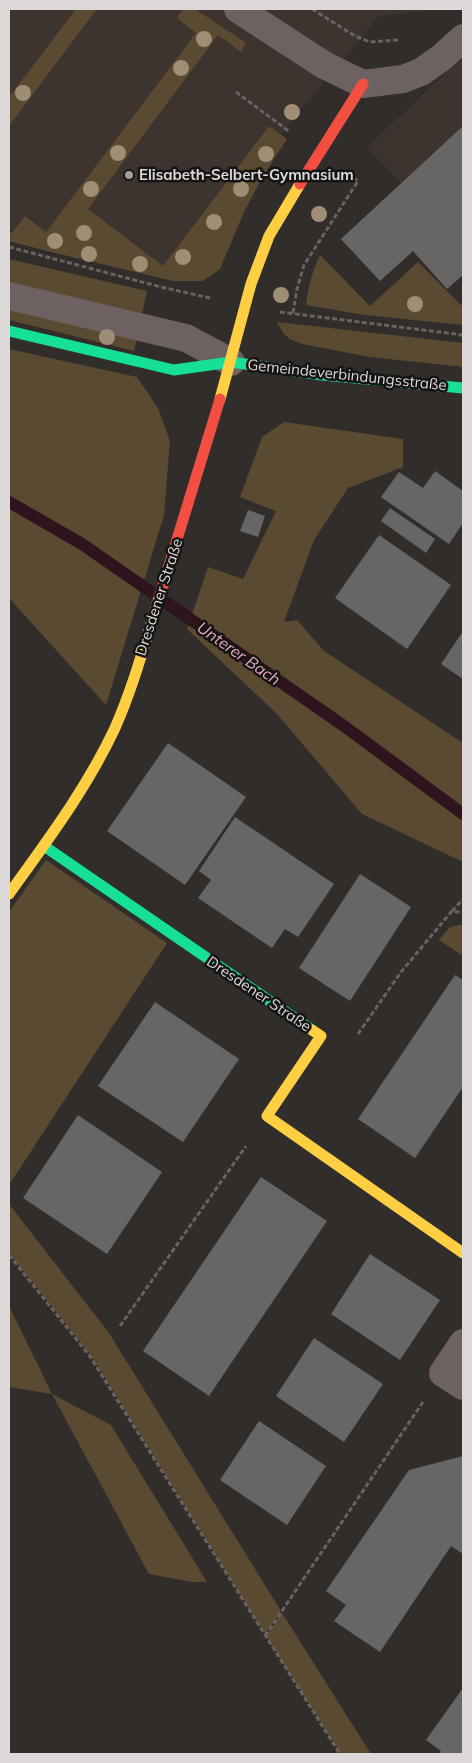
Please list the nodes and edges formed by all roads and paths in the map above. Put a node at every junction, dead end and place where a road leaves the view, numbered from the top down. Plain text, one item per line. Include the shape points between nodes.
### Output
1 (238, 9) edge
2 (312, 9) edge
3 (463, 38) edge
4 (399, 40) dead end
5 (364, 84) junction
6 (9, 247) edge
7 (9, 296) edge
8 (246, 306) junction
9 (9, 331) edge
10 (463, 335) edge
11 (231, 362) junction
12 (463, 388) edge
13 (44, 846) junction
14 (9, 894) edge
15 (463, 898) edge
16 (452, 911) junction
17 (463, 914) edge
18 (321, 1036) junction
19 (267, 1116) junction
20 (463, 1253) edge
21 (9, 1255) edge
22 (120, 1326) dead end
23 (463, 1343) edge
24 (453, 1380) edge
25 (265, 1636) junction
26 (340, 1754) edge

1 - 5 street via 324,65
2 - 4 path via 354,36 370,42
3 - 5 street via 421,72 403,80
5 - 8 street, Dresdener Straße via 293,194 270,236
6 - 8 path via 161,288
7 - 11 street, Gemeindeverbindungsstraße via 186,338
8 - 10 path
8 - 11 street, Dresdener Straße
9 - 11 street, Gemeindeverbindungsstraße via 174,370
11 - 12 street, Gemeindeverbindungsstraße via 322,375
11 - 13 street, Dresdener Straße via 175,549 115,727 92,772
13 - 14 street, Dresdener Straße
13 - 18 street, Dresdener Straße
15 - 16 path
16 - 17 path
16 - 18 path via 401,972 345,1052
18 - 19 street, Dresdener Straße
19 - 20 street
19 - 22 path
21 - 25 path via 89,1355
23 - 24 street
24 - 25 path
25 - 26 path

